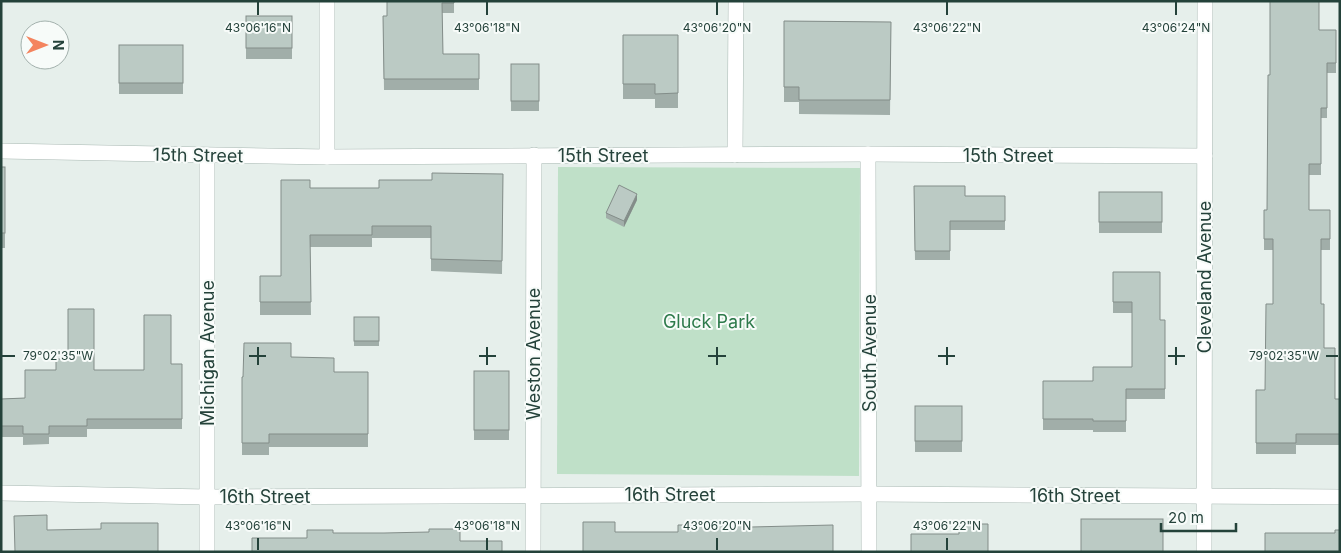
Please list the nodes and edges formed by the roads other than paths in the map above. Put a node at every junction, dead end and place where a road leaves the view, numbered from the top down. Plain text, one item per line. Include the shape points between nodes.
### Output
1 (327, 1) edge
2 (736, 1) edge
3 (1205, 1) edge
4 (1, 151) edge
5 (868, 154) junction
6 (207, 155) junction
7 (534, 155) junction
8 (735, 155) junction
9 (1205, 156) junction
10 (327, 157) junction
11 (1, 493) edge
12 (533, 494) junction
13 (869, 494) junction
14 (207, 496) junction
15 (1204, 496) junction
16 (1340, 497) edge
17 (207, 552) edge
18 (533, 552) edge
19 (869, 552) edge
20 (1204, 552) edge

1 - 10 street
2 - 8 street
3 - 9 street, Cleveland Avenue
4 - 6 street, 15th Street
5 - 8 street, 15th Street
5 - 9 street, 15th Street
5 - 13 street, South Avenue
6 - 10 street, 15th Street
6 - 14 street, Michigan Avenue
7 - 8 street, 15th Street
7 - 10 street, 15th Street
7 - 12 street, Weston Avenue
9 - 15 street, Cleveland Avenue
11 - 14 street, 16th Street
12 - 13 street, 16th Street
12 - 14 street, 16th Street
12 - 18 street, Weston Avenue
13 - 15 street, 16th Street
13 - 19 street, South Avenue
14 - 17 street, Michigan Avenue
15 - 16 street, 16th Street
15 - 20 street, Cleveland Avenue

